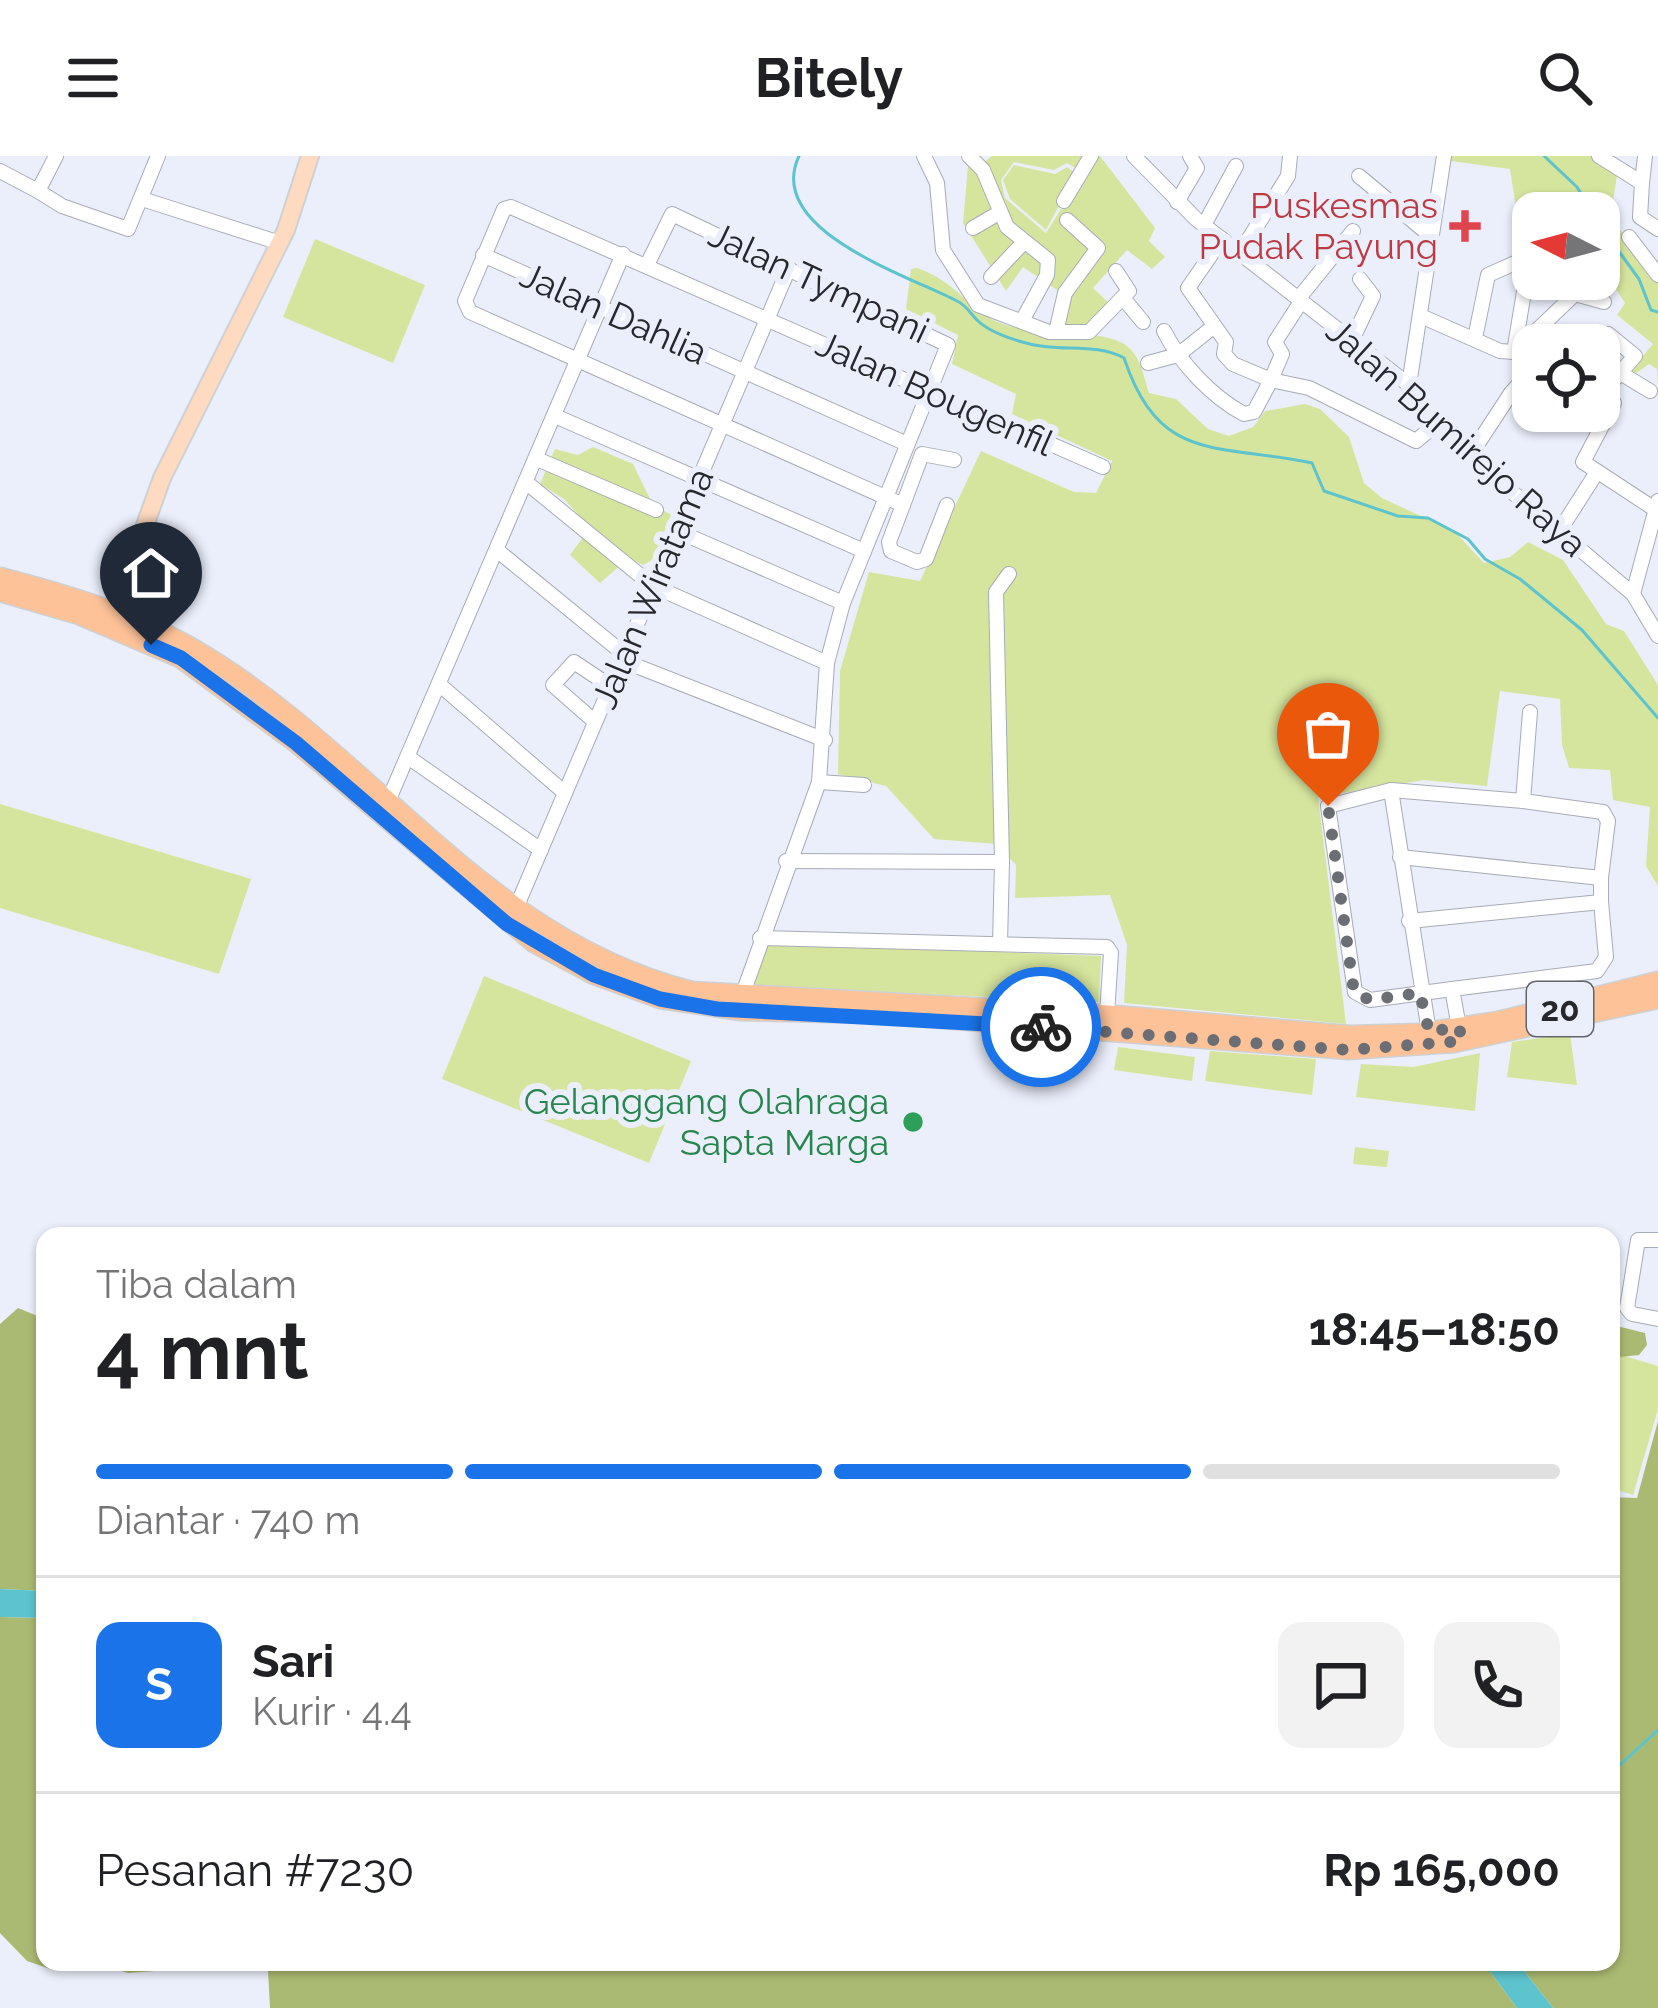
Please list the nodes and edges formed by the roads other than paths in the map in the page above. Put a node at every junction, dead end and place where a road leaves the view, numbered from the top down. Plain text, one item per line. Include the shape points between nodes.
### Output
1 (11, 156) edge
2 (56, 156) edge
3 (158, 156) edge
4 (310, 156) edge
5 (924, 156) edge
6 (969, 156) edge
7 (1091, 156) edge
8 (1134, 156) edge
9 (1190, 156) edge
10 (1290, 156) edge
11 (1444, 156) edge
12 (1599, 156) edge
13 (1645, 156) edge
14 (1236, 166) dead end
15 (2, 172) edge
16 (1359, 176) dead end
17 (1642, 182) junction
18 (38, 191) junction
19 (142, 199) junction
20 (1064, 201) dead end
21 (1178, 202) junction
22 (998, 214) junction
23 (1067, 220) dead end
24 (1204, 225) junction
25 (973, 228) dead end
26 (1658, 229) edge
27 (1354, 230) dead end
28 (1325, 236) dead end
29 (1432, 237) junction
30 (1629, 237) dead end
31 (1222, 239) junction
32 (1024, 242) junction
33 (280, 243) junction
34 (1340, 245) junction
35 (1240, 253) junction
36 (623, 254) junction
37 (484, 255) junction
38 (1512, 264) edge
39 (647, 265) junction
40 (789, 268) junction
41 (1116, 272) dead end
42 (1658, 275) edge
43 (991, 277) dead end
44 (1360, 279) dead end
45 (1123, 298) junction
46 (1300, 299) junction
47 (1564, 300) edge
48 (1600, 300) edge
49 (1604, 302) dead end
50 (601, 307) junction
51 (1423, 317) junction
52 (768, 318) junction
53 (1023, 319) junction
54 (1143, 322) dead end
55 (1541, 324) edge
56 (1213, 327) junction
57 (1165, 331) dead end
58 (1056, 332) junction
59 (1475, 338) junction
60 (1352, 340) junction
61 (1620, 343) edge
62 (1512, 352) edge
63 (1178, 355) junction
64 (578, 362) junction
65 (1148, 363) dead end
66 (745, 372) junction
67 (1622, 374) junction
68 (1271, 380) junction
69 (1409, 385) junction
70 (930, 390) junction
71 (1650, 391) dead end
72 (1511, 393) edge
73 (555, 416) junction
74 (722, 426) junction
75 (1434, 426) junction
76 (908, 443) junction
77 (1469, 457) junction
78 (537, 459) junction
79 (954, 460) dead end
80 (1103, 467) dead end
81 (1598, 472) junction
82 (699, 478) junction
83 (527, 483) junction
84 (885, 499) junction
85 (902, 505) junction
86 (947, 505) dead end
87 (656, 510) dead end
88 (1655, 511) edge
89 (1560, 530) junction
90 (676, 531) junction
91 (498, 551) junction
92 (864, 551) junction
93 (1009, 574) dead end
94 (0, 577) edge
95 (653, 586) junction
96 (0, 592) edge
97 (1634, 596) junction
98 (843, 603) junction
99 (1658, 612) edge
100 (112, 619) junction
101 (1658, 636) edge
102 (623, 657) junction
103 (827, 663) junction
104 (440, 685) junction
105 (610, 686) junction
106 (1531, 712) dead end
107 (594, 721) junction
108 (825, 740) junction
109 (408, 757) junction
110 (819, 782) junction
111 (864, 784) dead end
112 (1391, 790) junction
113 (565, 793) junction
114 (1523, 801) junction
115 (385, 808) junction
116 (541, 850) junction
117 (1400, 857) junction
118 (786, 861) junction
119 (1002, 862) junction
120 (1601, 878) junction
121 (1601, 902) junction
122 (516, 908) junction
123 (1409, 921) junction
124 (760, 938) junction
125 (1000, 943) junction
126 (1658, 981) edge
127 (1452, 988) junction
128 (1420, 993) junction
129 (742, 996) junction
130 (1658, 999) edge
131 (897, 1010) junction
132 (1107, 1014) junction
133 (1429, 1032) junction
134 (1460, 1034) junction
135 (1658, 1240) edge
136 (1658, 1319) edge

1 - 15 street
2 - 18 street
3 - 19 street
4 - 33 main road
5 - 53 street via 937,183 943,250 978,305
6 - 22 street via 987,177
7 - 20 street
8 - 21 street, Jalan Bumirejo Raya
9 - 21 street via 1197,168
10 - 35 street via 1288,176
11 - 29 street
12 - 17 street
13 - 17 street
14 - 24 street
15 - 18 street
16 - 29 street
17 - 26 street via 1643,221
18 - 19 street via 125,229
19 - 33 street
21 - 24 street, Jalan Bumirejo Raya
22 - 25 street
22 - 32 street
23 - 58 street via 1098,248 1065,293
24 - 31 street, Jalan Bumirejo Raya
27 - 34 street
28 - 34 street
29 - 51 street
30 - 42 street
31 - 35 street, Jalan Bumirejo Raya
31 - 56 street via 1188,288
32 - 43 street
32 - 53 street via 1049,264
33 - 100 main road via 172,457
34 - 46 street
35 - 46 street, Jalan Bumirejo Raya
36 - 37 street, Jalan Bougenfil via 511,207
36 - 39 street, Jalan Bougenfil
36 - 50 street
37 - 50 street, Jalan Dahlia
37 - 64 street via 466,308
38 - 59 street via 1488,275
39 - 40 street, Jalan Tympani via 672,214
39 - 52 street, Jalan Bougenfil
40 - 52 street, Jalan Wiratama
40 - 70 street, Jalan Tympani via 946,341
41 - 45 street via 1129,289
44 - 60 street via 1373,304
45 - 54 street
45 - 58 street via 1097,329
46 - 60 street, Jalan Bumirejo Raya
46 - 68 street via 1275,342 1282,354
47 - 55 street
48 - 49 street
50 - 64 street
50 - 66 street, Jalan Dahlia
51 - 59 street
51 - 69 street
52 - 66 street, Jalan Wiratama
52 - 70 street, Jalan Bougenfil
53 - 58 street
56 - 63 street
56 - 68 street via 1233,364
57 - 63 street
59 - 62 street
60 - 69 street, Jalan Bumirejo Raya
61 - 67 street via 1635,356
63 - 65 street
63 - 68 street via 1244,414 1254,412
64 - 73 street
64 - 74 street
66 - 74 street, Jalan Wiratama
66 - 76 street, Jalan Dahlia
67 - 71 street
67 - 81 street via 1584,459
68 - 75 street via 1309,388 1416,441
69 - 75 street, Jalan Bumirejo Raya
70 - 76 street
70 - 80 street, Jalan Bougenfil
72 - 77 street
73 - 78 street
73 - 82 street
74 - 82 street, Jalan Wiratama
74 - 84 street
75 - 77 street, Jalan Bumirejo Raya
76 - 84 street
77 - 89 street, Jalan Bumirejo Raya
78 - 83 street
78 - 87 street
79 - 85 street via 922,454
81 - 88 street
81 - 89 street
82 - 90 street, Jalan Wiratama
82 - 92 street
83 - 91 street
83 - 95 street
84 - 85 street
84 - 92 street
85 - 86 street via 888,548 917,562 926,559
88 - 97 street
89 - 97 street, Jalan Bumirejo Raya
90 - 95 street, Jalan Wiratama
90 - 98 street
91 - 102 street
91 - 104 street
92 - 98 street
93 - 119 street via 996,592
94 - 100 highway, 20
95 - 102 street, Jalan Wiratama
95 - 103 street
96 - 100 highway, 20
97 - 99 street
97 - 101 street, Jalan Bumirejo Raya
98 - 103 street
100 - 115 highway, 20 via 212,662
102 - 105 street, Jalan Wiratama
102 - 108 street
103 - 108 street
104 - 109 street
104 - 113 street
105 - 107 street, Jalan Wiratama
105 - 107 street via 568,657 552,687
106 - 114 street
107 - 113 street, Jalan Wiratama
108 - 110 street
109 - 115 street
109 - 116 street
110 - 111 street
110 - 118 street
112 - 114 street
112 - 117 street
112 - 128 street via 1328,806 1334,866 1354,992 1370,1000
113 - 116 street, Jalan Wiratama
114 - 120 street via 1603,812
115 - 122 highway, 20
115 - 131 highway, 20 via 535,944 634,992 717,1009
116 - 122 street, Jalan Wiratama
117 - 120 street
117 - 123 street
118 - 119 street
118 - 124 street
119 - 125 street
120 - 121 street
121 - 123 street
121 - 127 street via 1606,957 1597,971
122 - 129 highway, 20 via 570,946 640,977
123 - 128 street
124 - 125 street
124 - 129 street
125 - 132 street via 1107,947
126 - 134 highway, 20
127 - 128 street
127 - 134 street
128 - 133 street
129 - 131 highway, 20
130 - 134 highway, 20
131 - 132 highway, 20
131 - 134 highway, 20 via 1348,1050
132 - 133 highway, 20 via 1322,1034
133 - 134 highway, 20
135 - 136 street via 1639,1238 1627,1307

